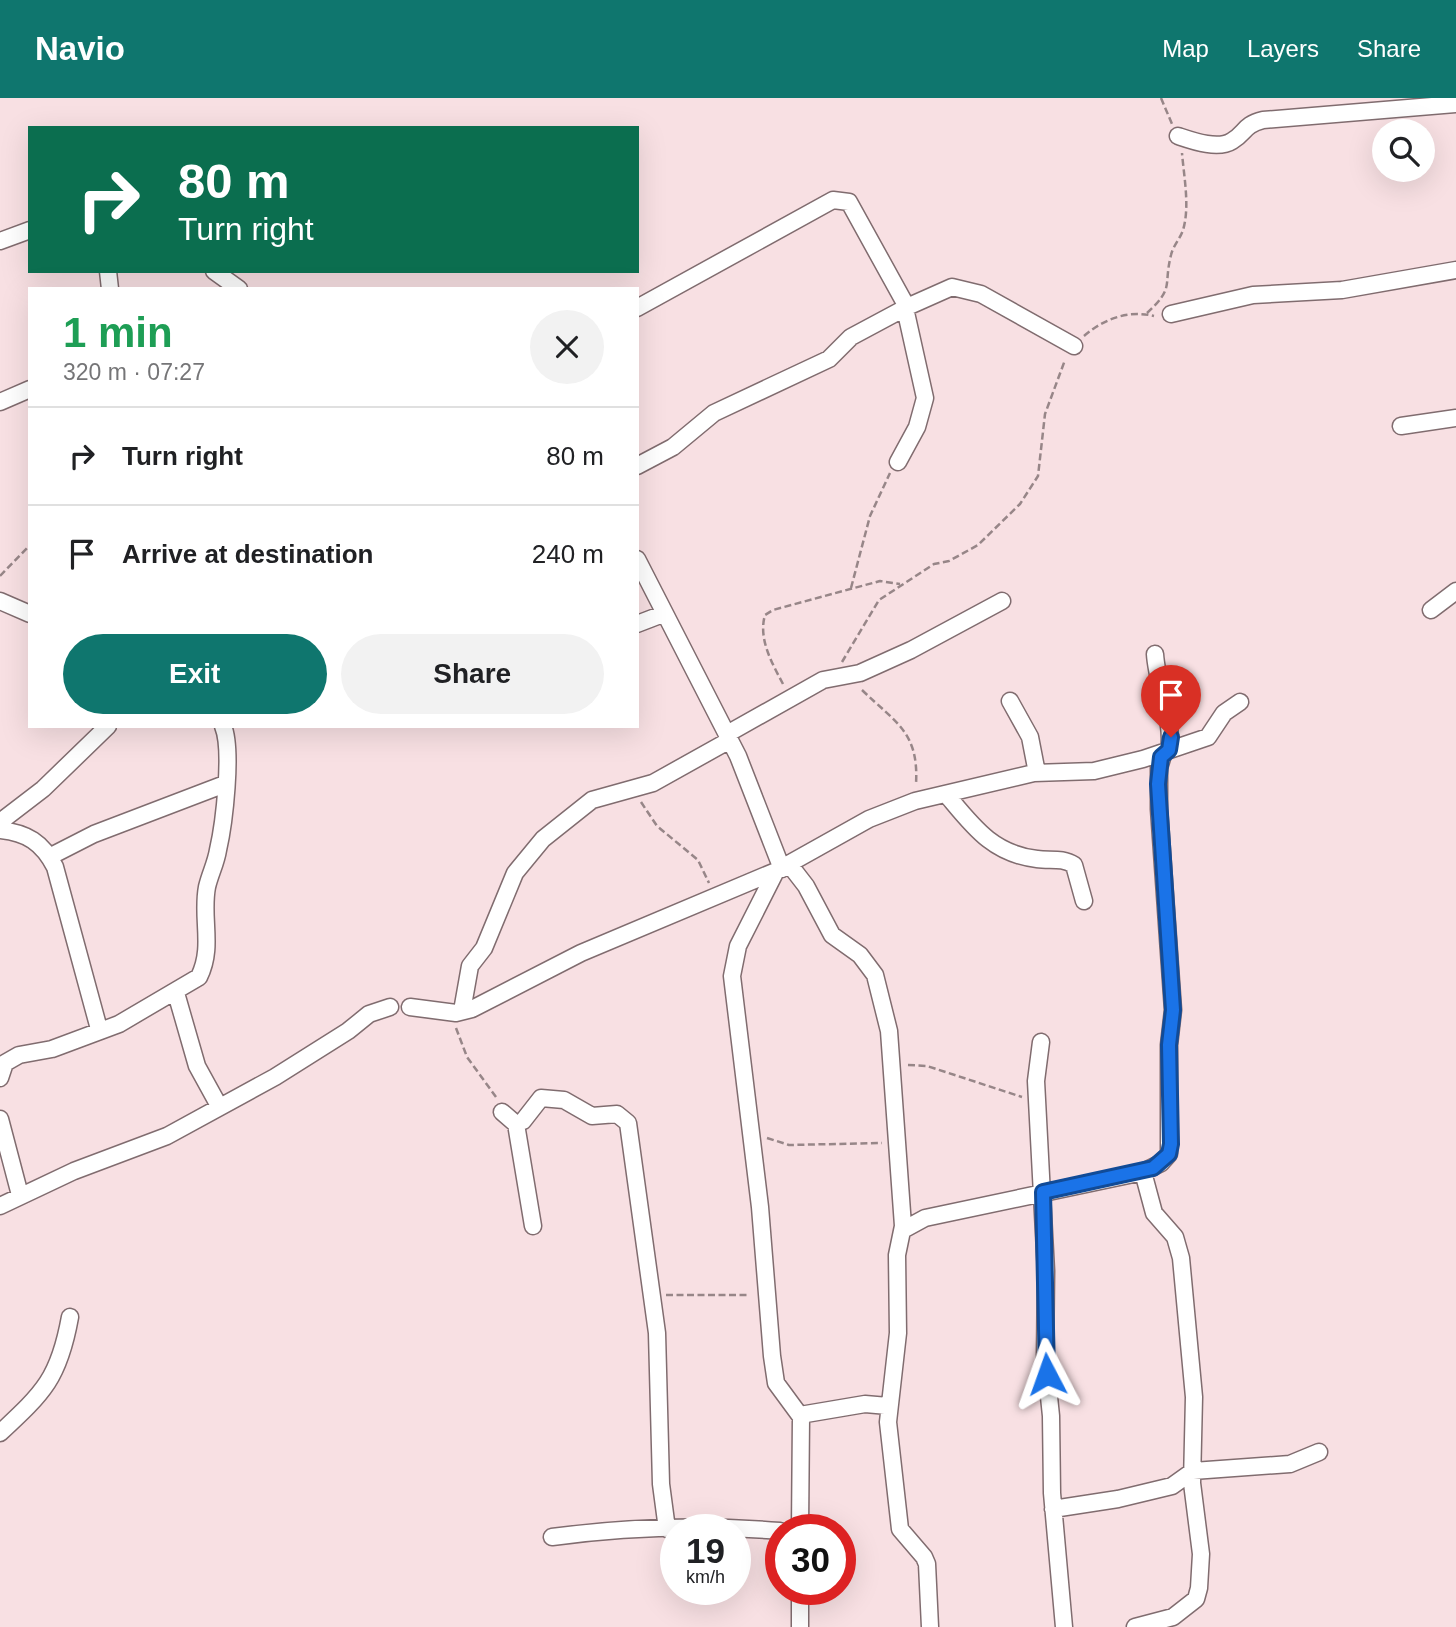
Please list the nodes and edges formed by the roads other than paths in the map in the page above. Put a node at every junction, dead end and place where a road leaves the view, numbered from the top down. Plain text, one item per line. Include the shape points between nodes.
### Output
1 (1456, 104) edge
2 (1178, 136) road end
3 (28, 231) edge
4 (0, 240) edge
5 (1456, 270) edge
6 (217, 273) edge
7 (236, 287) edge
8 (639, 307) edge
9 (906, 307) junction
10 (1171, 314) road end
11 (1074, 346) road end
12 (28, 390) edge
13 (0, 402) edge
14 (1456, 418) edge
15 (1401, 426) dead end
16 (898, 462) road end
17 (639, 465) edge
18 (639, 563) edge
19 (1456, 591) edge
20 (0, 601) edge
21 (1002, 601) dead end
22 (1431, 610) dead end
23 (28, 613) edge
24 (663, 614) junction
25 (639, 623) edge
26 (1155, 654) dead end
27 (1010, 701) dead end
28 (1240, 702) dead end
29 (106, 728) edge
30 (223, 728) edge
31 (728, 737) junction
32 (1166, 751) junction
33 (1037, 773) junction
34 (225, 784) junction
35 (946, 793) junction
36 (0, 822) edge
37 (0, 830) edge
38 (49, 856) junction
39 (782, 868) junction
40 (1084, 901) dead end
41 (176, 993) junction
42 (390, 1007) dead end
43 (410, 1007) dead end
44 (456, 1012) junction
45 (99, 1029) junction
46 (1041, 1042) dead end
47 (0, 1078) edge
48 (219, 1106) junction
49 (502, 1112) road end
50 (0, 1119) edge
51 (516, 1124) junction
52 (1143, 1172) junction
53 (1043, 1192) junction
54 (20, 1195) junction
55 (0, 1206) edge
56 (533, 1226) dead end
57 (903, 1230) junction
58 (70, 1317) dead end
59 (888, 1406) junction
60 (800, 1415) junction
61 (0, 1433) edge
62 (1319, 1452) dead end
63 (1193, 1471) junction
64 (1053, 1509) junction
65 (665, 1514) edge
66 (801, 1514) edge
67 (660, 1529) edge
68 (552, 1537) dead end
69 (800, 1605) edge
70 (800, 1627) edge
71 (930, 1627) edge
72 (1064, 1627) edge
73 (1135, 1627) edge

1 - 2 street via 1263,120 1244,127 1226,144
3 - 4 street
5 - 10 street via 1342,290 1253,295
6 - 7 street
8 - 9 street via 841,199 849,202
9 - 11 street via 953,287 968,290
9 - 16 street via 925,398 917,427
9 - 17 street via 851,337 830,359 715,413 673,447
12 - 13 street
14 - 15 street
18 - 24 street
19 - 22 street
20 - 23 street
21 - 31 street via 911,650 789,698
24 - 25 street
24 - 31 street
26 - 32 street via 1169,725
27 - 33 street via 1030,737
28 - 32 street via 1224,713 1209,737
29 - 36 street via 43,789
30 - 34 street via 228,754
31 - 39 street
31 - 44 street via 653,783 604,795 576,810 543,839 515,873 484,948 470,966
32 - 33 street via 1094,771
32 - 52 street via 1158,784 1173,1010 1171,1144 1161,1163
33 - 35 street
34 - 38 street
34 - 41 street via 218,851 207,888 206,964 199,977
35 - 39 street via 847,829
35 - 40 street via 977,833 990,842 1018,855 1066,860 1074,865
37 - 38 street via 34,839
38 - 45 street
39 - 44 street via 581,953 492,1001
39 - 57 street via 806,886 832,935 860,955 875,975 891,1065
39 - 60 street via 733,962 732,976 776,1383
41 - 45 street
41 - 48 street via 197,1066
42 - 48 street via 369,1014 275,1077
43 - 44 street
45 - 47 street via 52,1049 19,1055 5,1063
46 - 53 street via 1037,1063
48 - 54 street via 167,1136
49 - 51 street
50 - 54 street
51 - 56 street
51 - 65 street via 541,1098 551,1097 592,1116 624,1116 629,1129 657,1333
52 - 53 street
52 - 63 street via 1154,1213 1175,1237 1181,1258 1194,1397
53 - 57 street via 925,1218
53 - 64 street
54 - 55 street
57 - 59 street via 898,1255 898,1333
58 - 61 street via 55,1373
59 - 60 street via 865,1404
59 - 71 street via 900,1529 927,1564
60 - 66 street
62 - 63 street via 1290,1464
63 - 64 street via 1172,1486
63 - 73 street via 1201,1554 1196,1599 1173,1617
64 - 72 street
67 - 68 street
69 - 70 street

